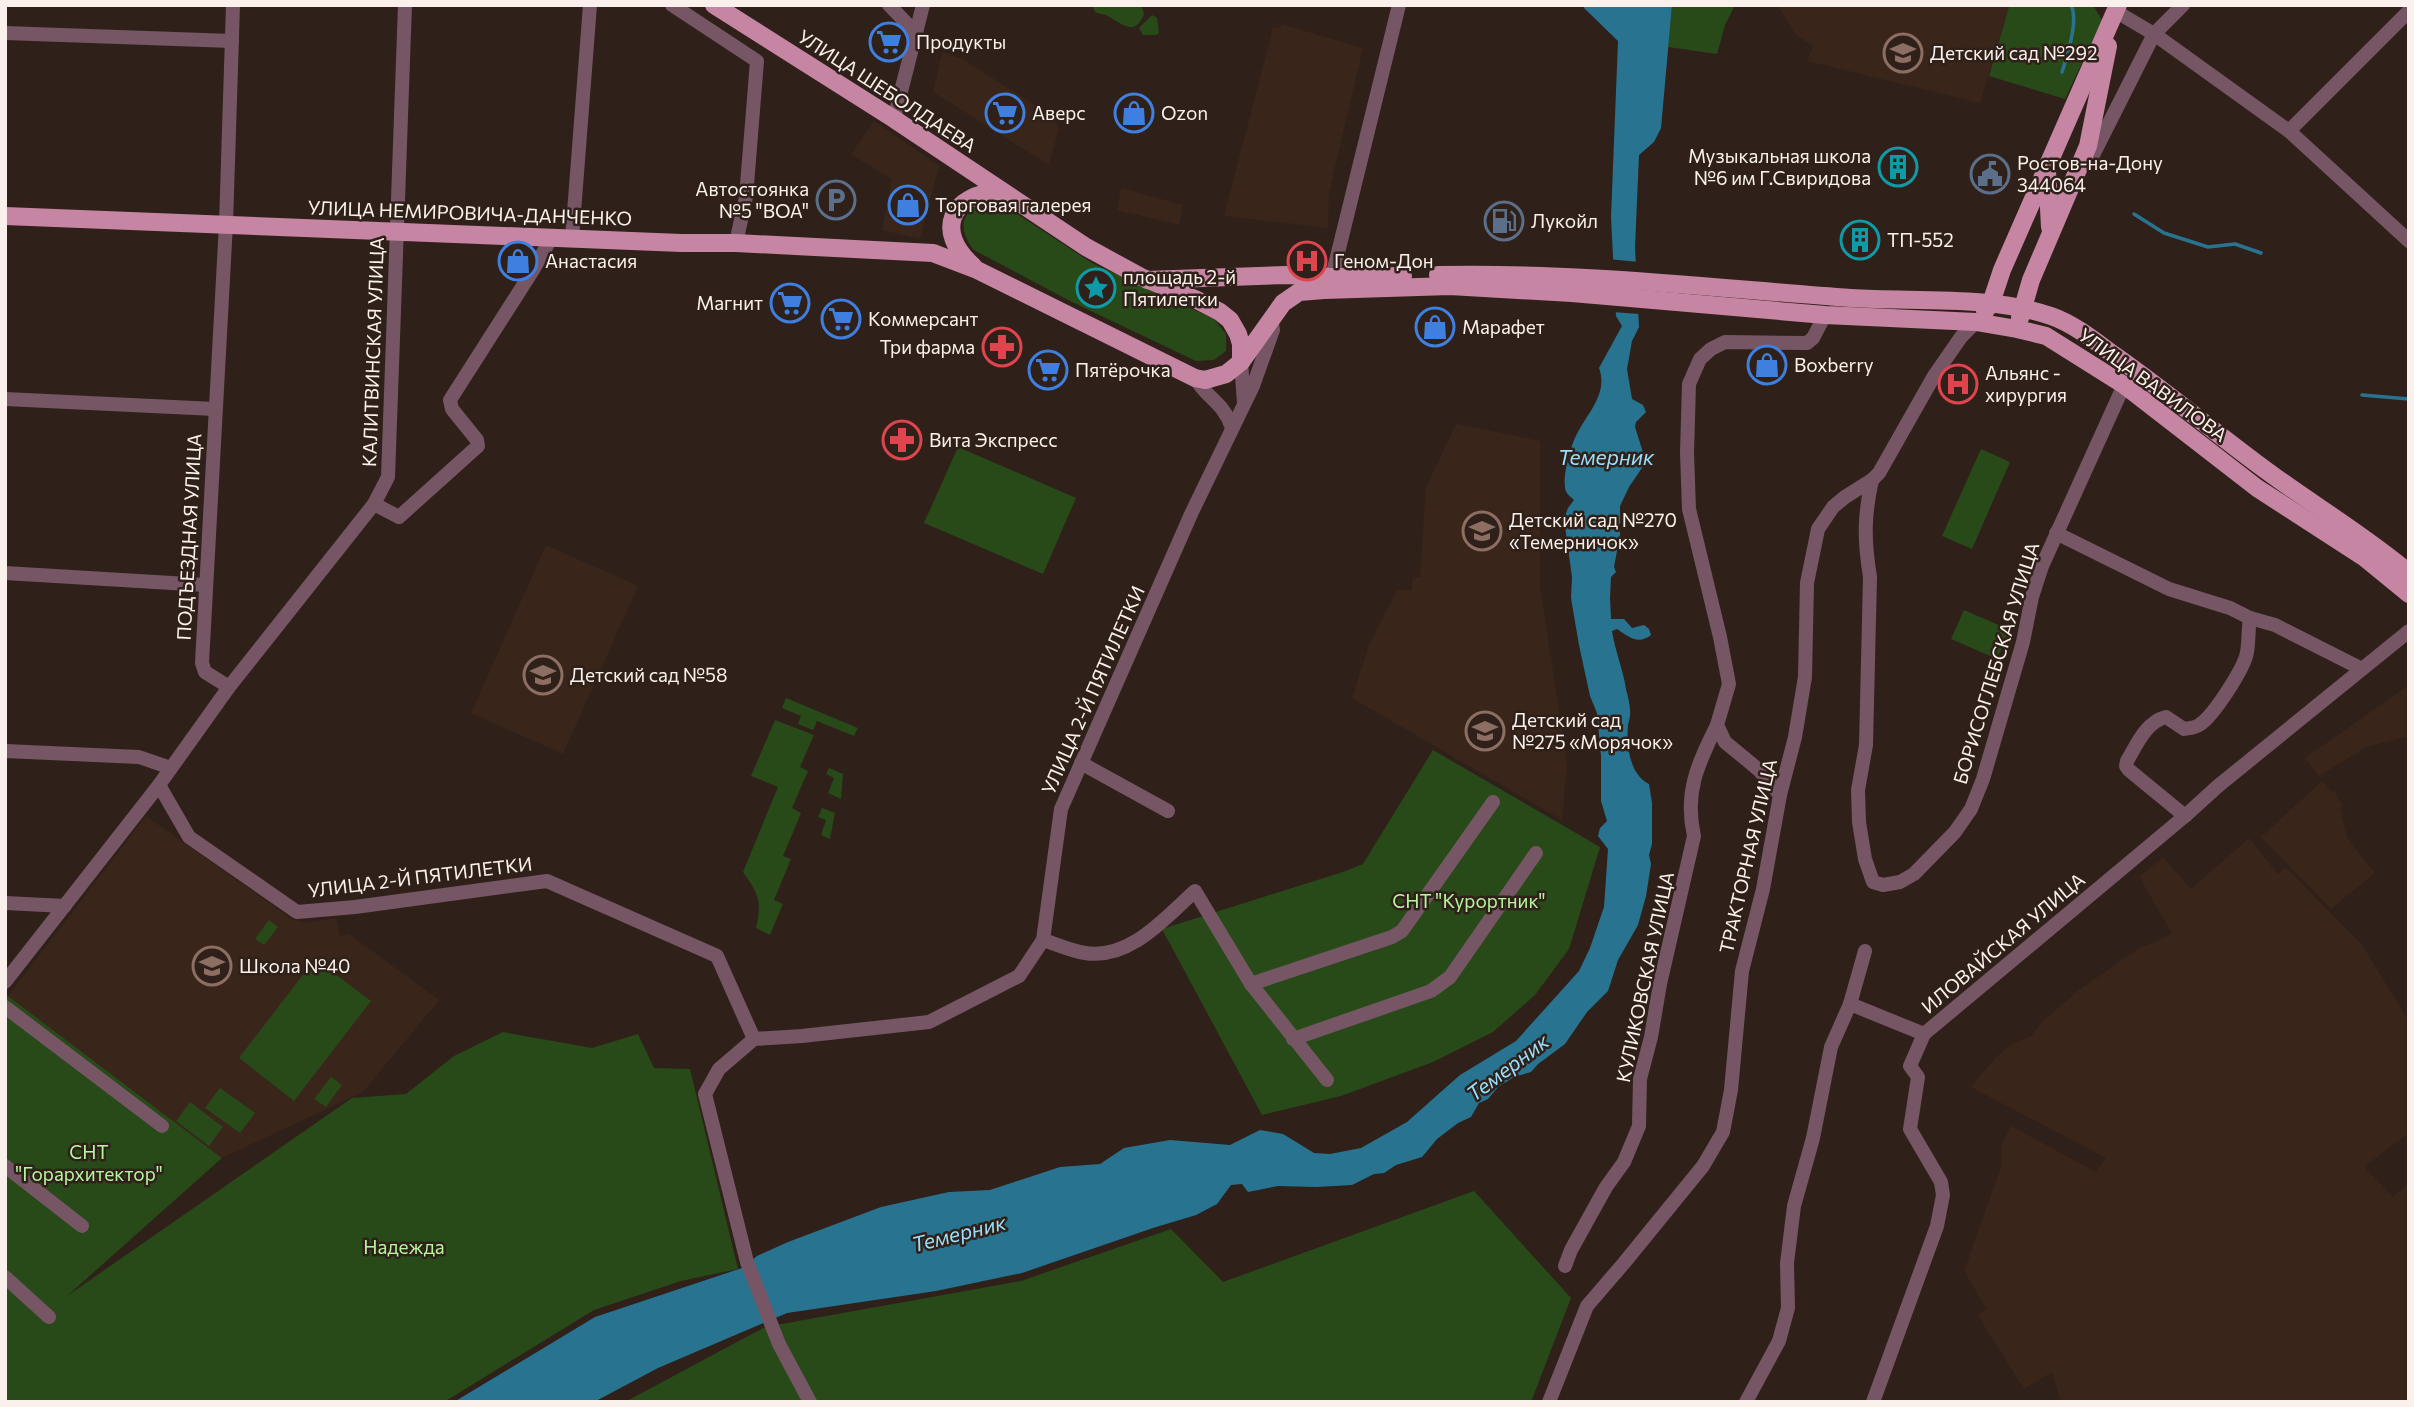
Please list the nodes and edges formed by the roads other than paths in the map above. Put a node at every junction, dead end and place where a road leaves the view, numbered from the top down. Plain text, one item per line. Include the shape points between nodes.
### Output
1 (233, 5) edge
2 (405, 5) edge
3 (590, 5) edge
4 (673, 5) edge
5 (714, 5) edge
6 (889, 5) edge
7 (923, 5) edge
8 (1399, 5) edge
9 (2183, 5) edge
10 (2116, 8) edge
11 (2409, 11) edge
12 (5, 33) edge
13 (916, 33) junction
14 (2154, 34) junction
15 (232, 41) junction
16 (894, 119) junction
17 (2289, 131) junction
18 (2046, 168) junction
19 (2074, 179) junction
20 (1001, 191) junction
21 (5, 216) edge
22 (226, 224) junction
23 (2050, 230) junction
24 (397, 231) junction
25 (552, 237) junction
26 (572, 238) junction
27 (2409, 240) edge
28 (736, 243) junction
29 (975, 269) junction
30 (1147, 280) junction
31 (1323, 281) junction
32 (1709, 297) junction
33 (1991, 303) junction
34 (2023, 308) junction
35 (1825, 314) junction
36 (1271, 317) junction
37 (1976, 322) junction
38 (2017, 329) junction
39 (1241, 362) junction
40 (1195, 378) junction
41 (2124, 385) junction
42 (5, 399) edge
43 (1244, 404) junction
44 (215, 409) junction
45 (1232, 428) junction
46 (1872, 480) junction
47 (374, 505) junction
48 (2056, 533) junction
49 (5, 573) edge
50 (2409, 573) edge
51 (205, 584) junction
52 (2409, 594) edge
53 (2250, 618) junction
54 (2409, 631) edge
55 (2360, 668) junction
56 (229, 687) junction
57 (1717, 725) junction
58 (5, 751) edge
59 (1081, 764) junction
60 (171, 768) junction
61 (159, 785) junction
62 (1780, 795) junction
63 (1493, 802) dead end
64 (1168, 811) dead end
65 (2185, 816) junction
66 (1536, 853) dead end
67 (5, 903) edge
68 (65, 906) junction
69 (1043, 940) junction
70 (1865, 951) dead end
71 (5, 982) edge
72 (1251, 984) junction
73 (1850, 1004) junction
74 (5, 1007) edge
75 (1924, 1034) junction
76 (754, 1039) junction
77 (1293, 1039) junction
78 (1327, 1080) dead end
79 (162, 1126) dead end
80 (5, 1166) edge
81 (82, 1226) dead end
82 (1565, 1266) dead end
83 (5, 1278) edge
84 (49, 1317) dead end
85 (1752, 1399) edge
86 (810, 1402) edge
87 (1549, 1402) edge
88 (1873, 1402) edge

1 - 15 street, ПОДЪЕЗДНАЯ УЛИЦА
2 - 24 street, КАЛИТВИНСКАЯ УЛИЦА
3 - 26 street
4 - 28 street via 757,61 746,197
5 - 16 main road, УЛИЦА ШЕБОЛДАЕВА
6 - 13 street
7 - 13 street
8 - 31 street
9 - 14 street
10 - 14 street
10 - 18 main road
10 - 19 main road via 2088,146
11 - 17 street
12 - 15 street
13 - 16 street
14 - 17 street
14 - 19 street via 2092,157
15 - 22 street, ПОДЪЕЗДНАЯ УЛИЦА
16 - 20 main road, УЛИЦА ШЕБОЛДАЕВА
17 - 27 street
18 - 23 main road
18 - 33 main road
19 - 23 main road
20 - 29 main road via 974,195 957,208 953,219 957,250
20 - 30 main road via 1086,247
21 - 22 main road, УЛИЦА НЕМИРОВИЧА-ДАНЧЕНКО
22 - 24 main road, УЛИЦА НЕМИРОВИЧА-ДАНЧЕНКО
22 - 44 street, ПОДЪЕЗДНАЯ УЛИЦА
23 - 34 main road
24 - 25 main road, УЛИЦА НЕМИРОВИЧА-ДАНЧЕНКО
24 - 47 street, КАЛИТВИНСКАЯ УЛИЦА via 388,477
25 - 26 main road, УЛИЦА НЕМИРОВИЧА-ДАНЧЕНКО
25 - 47 street via 450,400 478,446 399,517
26 - 28 main road, УЛИЦА НЕМИРОВИЧА-ДАНЧЕНКО
28 - 29 main road, УЛИЦА НЕМИРОВИЧА-ДАНЧЕНКО via 933,253
29 - 40 main road
30 - 31 main road via 1286,275
30 - 39 main road via 1195,299 1230,320 1241,344
31 - 32 main road via 1453,274
31 - 36 main road via 1298,292
32 - 33 main road, УЛИЦА ВАВИЛОВА
32 - 35 main road, УЛИЦА ВАВИЛОВА
33 - 34 main road, УЛИЦА ВАВИЛОВА
33 - 37 main road
34 - 38 main road
34 - 50 main road, УЛИЦА ВАВИЛОВА via 2078,329
35 - 37 main road, УЛИЦА ВАВИЛОВА
35 - 57 street, КУЛИКОВСКАЯ УЛИЦА via 1807,343 1726,342 1711,349 1700,359 1689,384 1689,509 1729,684
36 - 39 main road
36 - 43 street, УЛИЦА 2-Й ПЯТИЛЕТКИ via 1273,330
37 - 38 main road, УЛИЦА ВАВИЛОВА
37 - 46 street, ТРАКТОРНАЯ УЛИЦА via 1934,376
38 - 41 main road, УЛИЦА ВАВИЛОВА via 2046,336
39 - 40 main road via 1216,378
39 - 43 street
40 - 45 street via 1221,405
41 - 48 street, БОРИСОГЛЕБСКАЯ УЛИЦА
41 - 52 main road, УЛИЦА ВАВИЛОВА via 2257,488 2365,558
42 - 44 street
43 - 45 street, УЛИЦА 2-Й ПЯТИЛЕТКИ
44 - 51 street, ПОДЪЕЗДНАЯ УЛИЦА
45 - 59 street, УЛИЦА 2-Й ПЯТИЛЕТКИ
46 - 48 street, БОРИСОГЛЕБСКАЯ УЛИЦА via 1865,512 1870,577 1866,746 1858,790 1865,859 1873,882 1900,882 1914,874 1971,809 2023,642 2032,597
46 - 62 street, ТРАКТОРНАЯ УЛИЦА via 1833,507 1818,529 1807,583 1805,677
47 - 56 street, КАЛИТВИНСКАЯ УЛИЦА
48 - 53 street via 2169,589
49 - 51 street
51 - 56 street, ПОДЪЕЗДНАЯ УЛИЦА via 202,663 205,672
53 - 55 street via 2275,625
53 - 65 street via 2243,668 2207,719 2197,727 2183,729 2166,717 2156,720 2127,761 2129,770
54 - 55 street, ИЛОВАЙСКАЯ УЛИЦА
55 - 65 street, ИЛОВАЙСКАЯ УЛИЦА
56 - 60 street
57 - 62 street via 1725,742
57 - 82 street, КУЛИКОВСКАЯ УЛИЦА via 1690,790 1694,836 1640,1079 1639,1126 1624,1162
58 - 60 street via 139,757
59 - 64 street
59 - 69 street, УЛИЦА 2-Й ПЯТИЛЕТКИ via 1062,809
60 - 61 street
61 - 68 street
61 - 76 street, УЛИЦА 2-Й ПЯТИЛЕТКИ via 189,837 297,912 547,881 717,956
62 - 87 street, ТРАКТОРНАЯ УЛИЦА via 1742,971 1723,1132 1703,1166 1587,1306
63 - 72 street via 1402,931
65 - 75 street, ИЛОВАЙСКАЯ УЛИЦА
66 - 77 street via 1450,977 1430,991
67 - 68 street
68 - 71 street
69 - 72 street via 1085,953 1108,953 1141,939 1195,891
69 - 76 street, УЛИЦА 2-Й ПЯТИЛЕТКИ via 1019,976 929,1022
70 - 73 street
72 - 77 street
73 - 75 street
73 - 85 street via 1831,1046 1794,1206 1787,1263 1788,1308 1779,1341
74 - 79 street
75 - 88 street, ИЛОВАЙСКАЯ УЛИЦА via 1910,1066 1918,1077 1910,1129 1941,1182 1942,1195 1937,1226
76 - 86 street via 719,1069 705,1094 747,1262 785,1355
77 - 78 street
80 - 81 street
83 - 84 street

